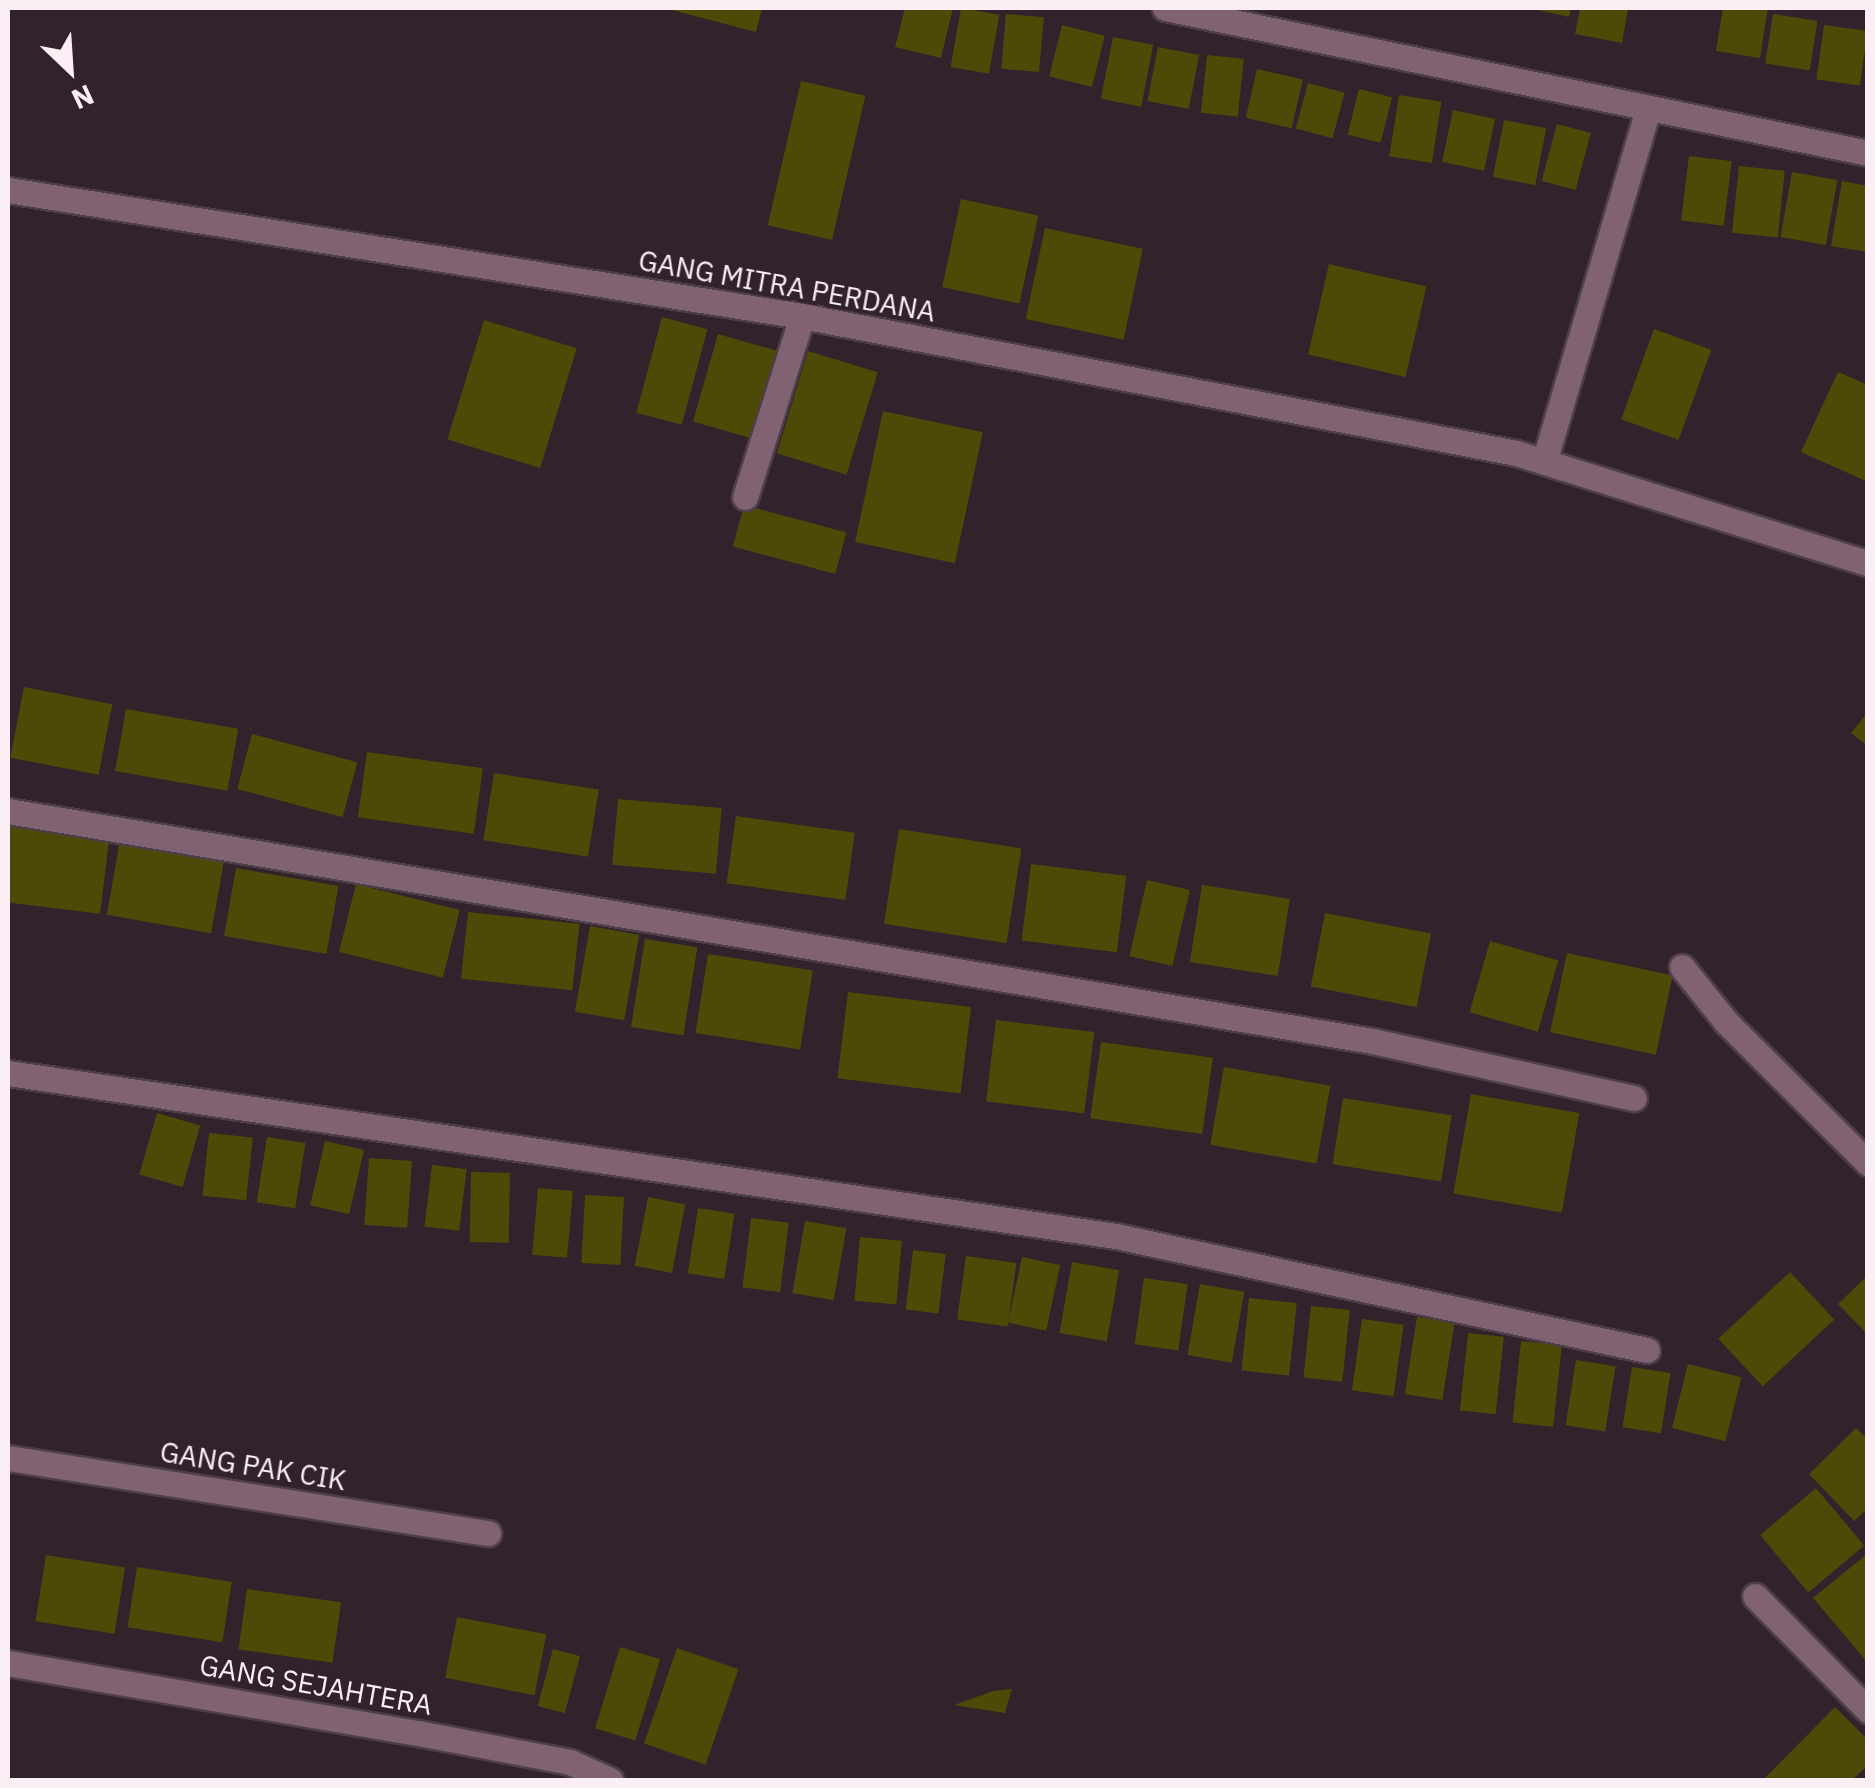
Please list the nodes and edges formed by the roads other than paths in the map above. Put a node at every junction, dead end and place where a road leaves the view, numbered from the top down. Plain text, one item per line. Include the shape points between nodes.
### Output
1 (1165, 8) edge
2 (1647, 112) junction
3 (1868, 153) edge
4 (12, 190) edge
5 (802, 316) junction
6 (1545, 459) junction
7 (746, 498) dead end
8 (1868, 563) edge
9 (8, 811) edge
10 (1682, 967) dead end
11 (8, 1074) edge
12 (1634, 1098) dead end
13 (1868, 1163) edge
14 (1647, 1350) dead end
15 (8, 1458) edge
16 (488, 1533) dead end
17 (1754, 1596) dead end
18 (8, 1663) edge
19 (1868, 1710) edge
20 (610, 1780) edge

1 - 2 street
2 - 3 street
2 - 6 street
4 - 5 street, GANG MITRA PERDANA
5 - 6 street, GANG MITRA PERDANA
5 - 7 street
6 - 8 street, GANG MITRA PERDANA
9 - 12 street via 1372,1042
10 - 13 street via 1727,1023
11 - 14 street via 1116,1236
15 - 16 street, GANG PAK CIK
17 - 19 street
18 - 20 street, GANG SEJAHTERA via 418,1732 570,1762

